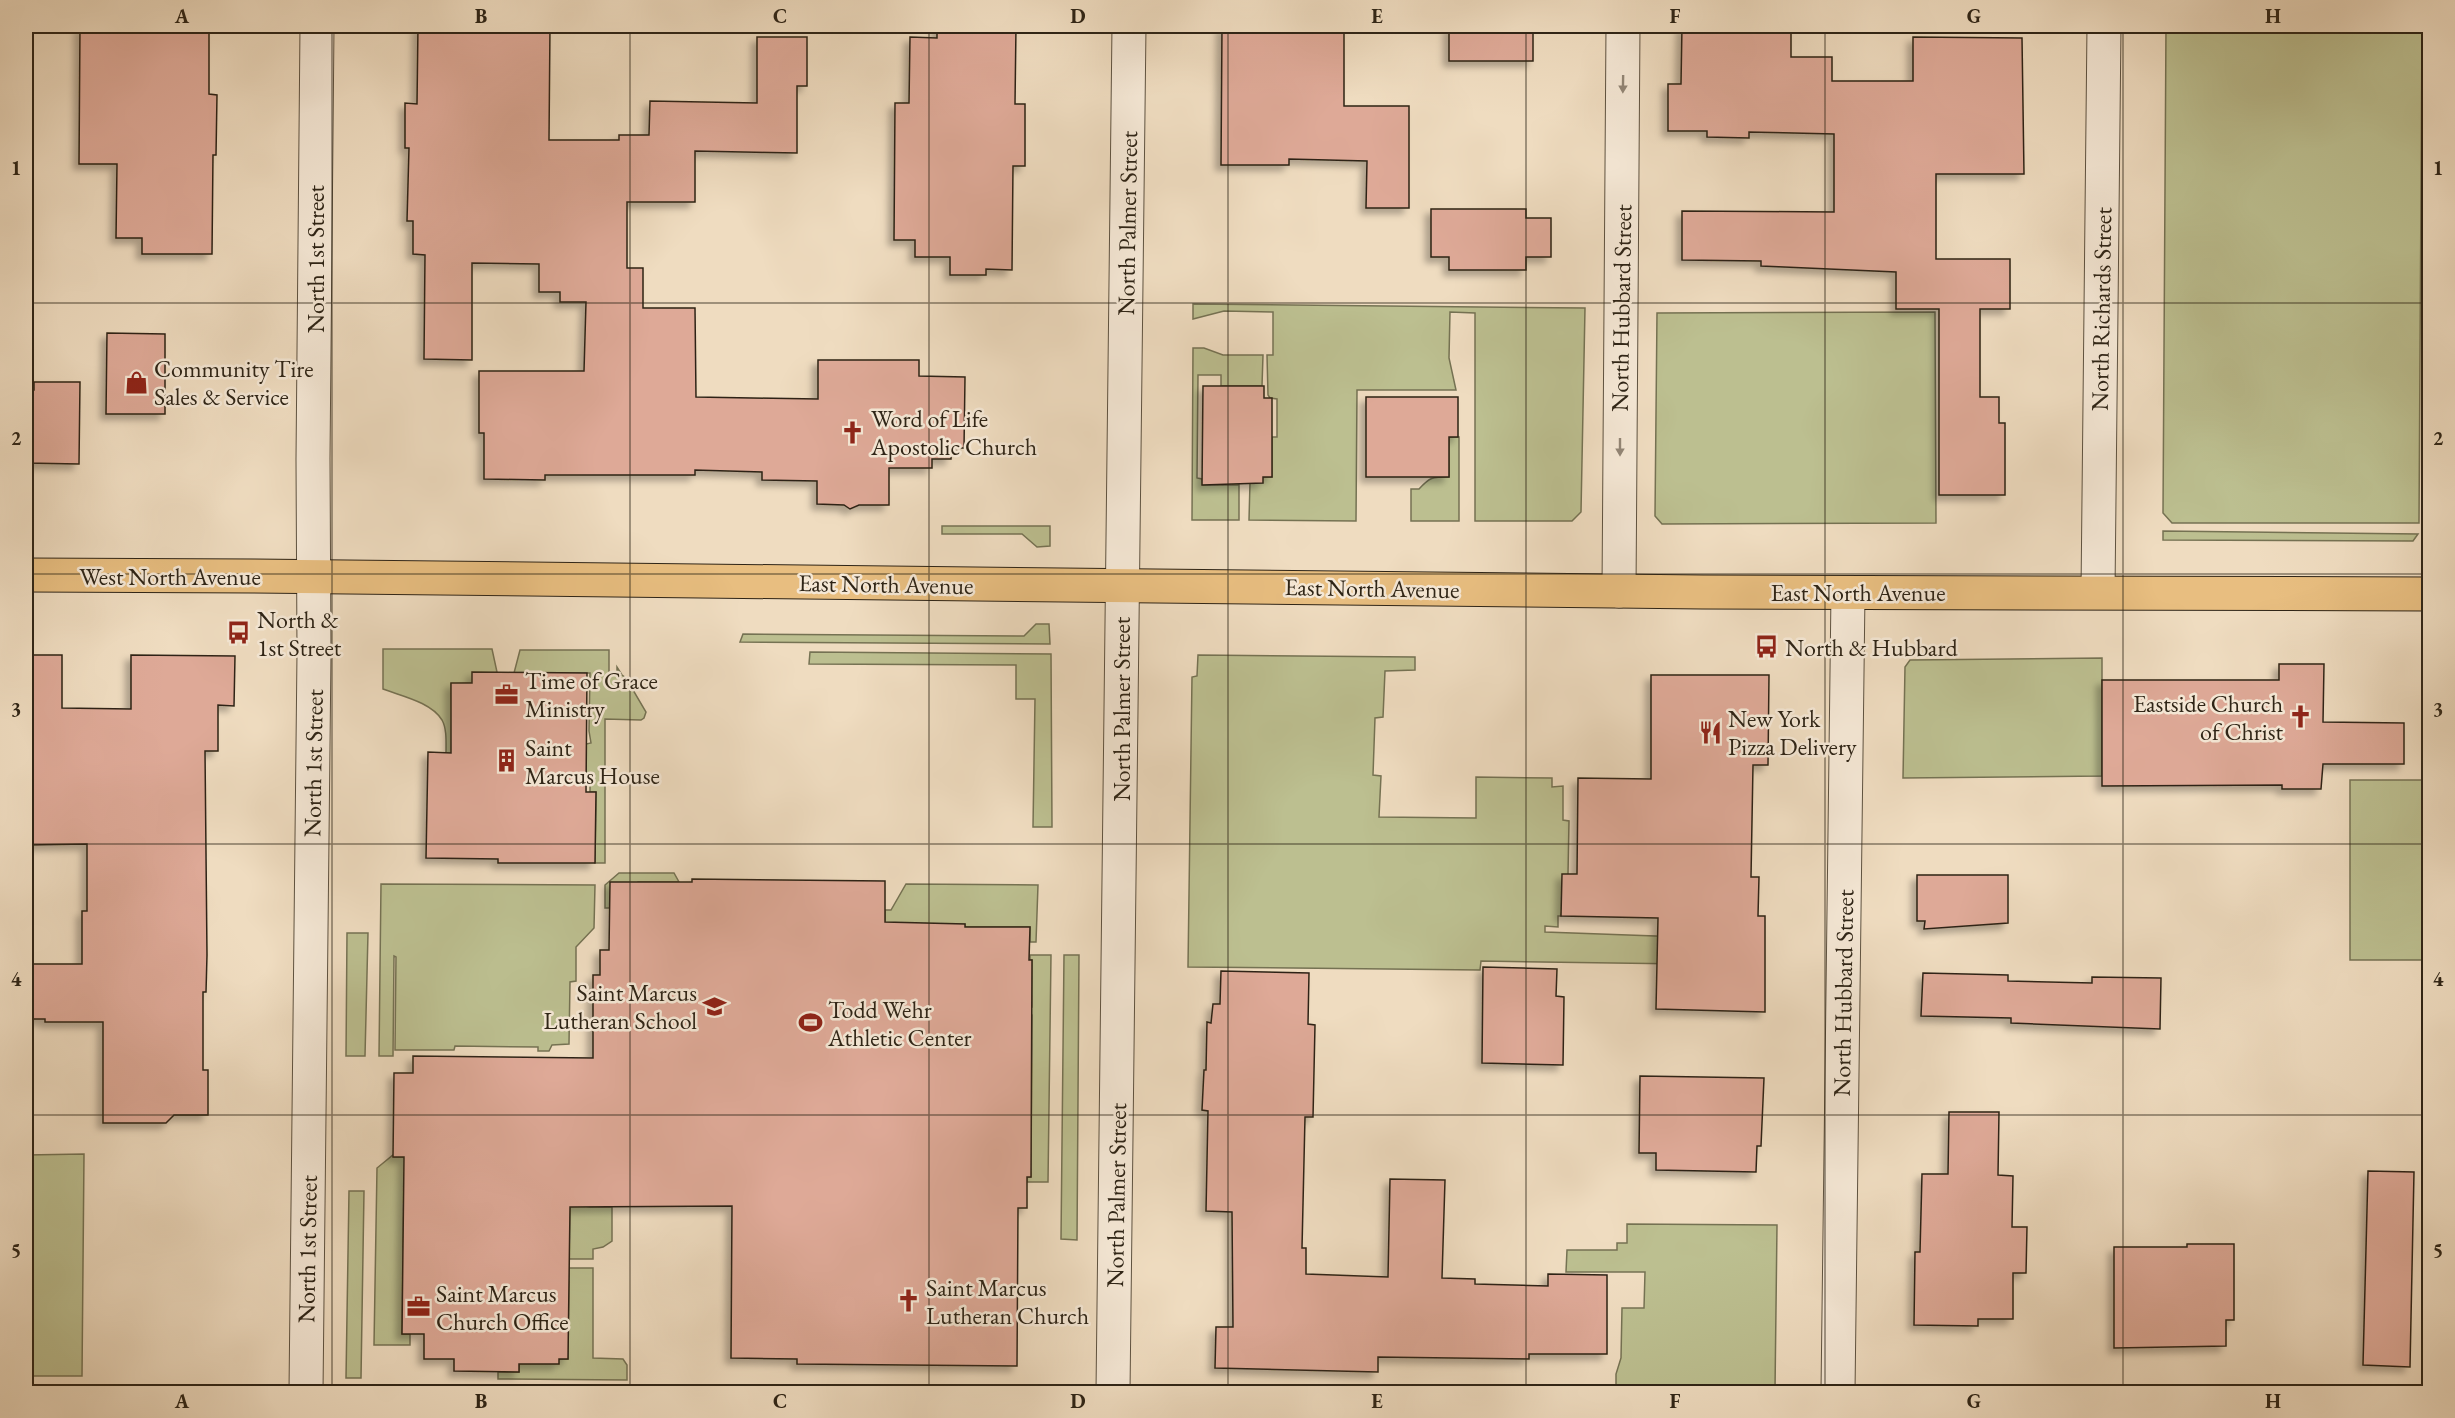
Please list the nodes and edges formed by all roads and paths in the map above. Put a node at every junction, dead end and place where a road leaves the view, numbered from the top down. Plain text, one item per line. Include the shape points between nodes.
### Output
1 (317, 26) edge
2 (1129, 26) edge
3 (1623, 26) edge
4 (2104, 26) edge
5 (26, 576) edge
6 (314, 577) junction
7 (1122, 586) junction
8 (1619, 591) junction
9 (2098, 592) junction
10 (1848, 593) junction
11 (2430, 594) edge
12 (306, 1392) edge
13 (1113, 1392) edge
14 (1838, 1392) edge

1 - 6 street, North 1st Street
2 - 7 street, North Palmer Street
3 -> 8 street, North Hubbard Street
4 - 9 street, North Richards Street
5 - 6 main road, West North Avenue
6 - 7 main road, East North Avenue
6 - 12 street, North 1st Street
7 - 8 main road, East North Avenue
7 - 13 street, North Palmer Street
8 - 10 main road, East North Avenue
9 - 10 main road, East North Avenue
9 - 11 main road, East North Avenue
10 - 14 street, North Hubbard Street

